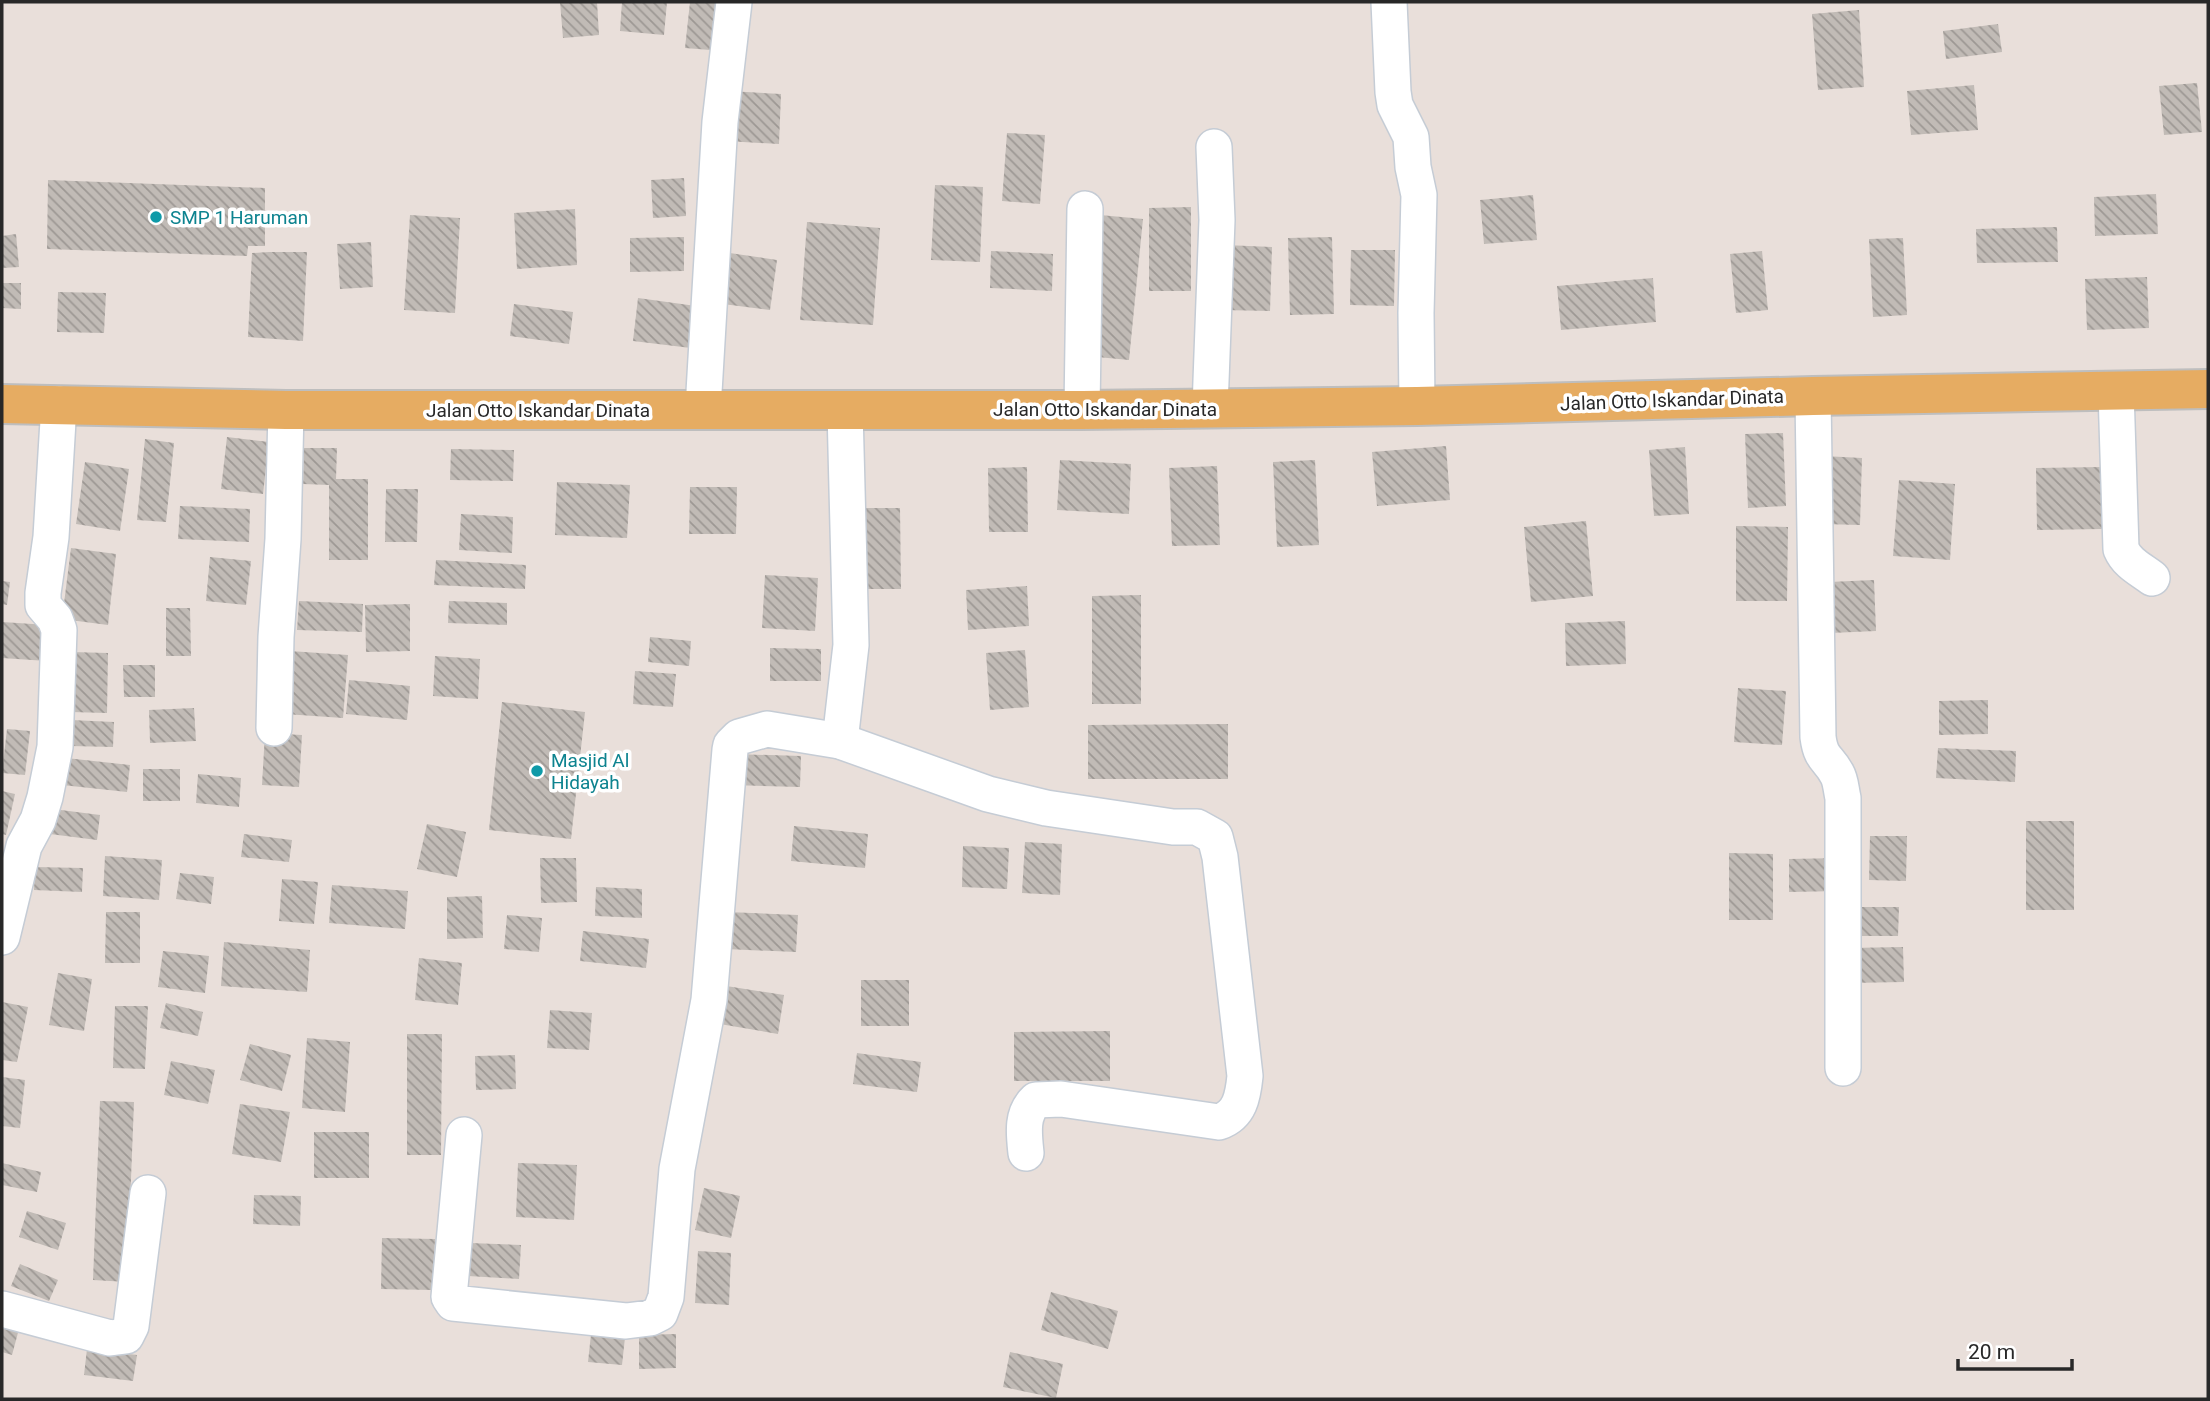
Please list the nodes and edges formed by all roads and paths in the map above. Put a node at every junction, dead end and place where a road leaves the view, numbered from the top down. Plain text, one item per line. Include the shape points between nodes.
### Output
1 (734, 2) edge
2 (1389, 2) edge
3 (1214, 147) dead end
4 (1085, 209) dead end
5 (2208, 389) edge
6 (2116, 391) junction
7 (1813, 396) junction
8 (2, 404) edge
9 (59, 404) junction
10 (1417, 406) junction
11 (1210, 408) junction
12 (286, 410) junction
13 (703, 410) junction
14 (845, 410) junction
15 (1082, 410) junction
16 (2152, 578) dead end
17 (274, 728) dead end
18 (841, 741) junction
19 (2, 937) edge
20 (1843, 1068) dead end
21 (464, 1135) dead end
22 (1026, 1153) dead end
23 (148, 1193) dead end
24 (2, 1309) edge

1 - 13 street via 720,122
2 - 10 street via 1395,105 1411,137 1419,195
3 - 11 street via 1217,220
4 - 15 street
5 - 6 main road, Jalan Otto Iskandar Dinata
6 - 7 main road, Jalan Otto Iskandar Dinata
6 - 16 street via 2121,549 2124,557
7 - 10 main road, Jalan Otto Iskandar Dinata
7 - 20 street via 1818,737 1824,759 1837,773 1843,798
8 - 9 main road, Jalan Otto Iskandar Dinata
9 - 12 main road, Jalan Otto Iskandar Dinata
9 - 19 street via 43,593 43,605 59,630 54,747 45,797 24,846
10 - 11 main road, Jalan Otto Iskandar Dinata
11 - 15 main road, Jalan Otto Iskandar Dinata
12 - 13 main road, Jalan Otto Iskandar Dinata
12 - 17 street
13 - 14 main road, Jalan Otto Iskandar Dinata
14 - 15 main road, Jalan Otto Iskandar Dinata
14 - 18 street via 851,645
18 - 21 street via 767,729 739,737 731,746 709,1000 677,1169 666,1297 660,1313 626,1321 453,1303 449,1297
18 - 22 street via 988,794 1046,808 1197,827 1215,837 1245,1076 1237,1110 1219,1122 1061,1099 1036,1100 1023,1128
23 - 24 street via 126,1336 110,1338

